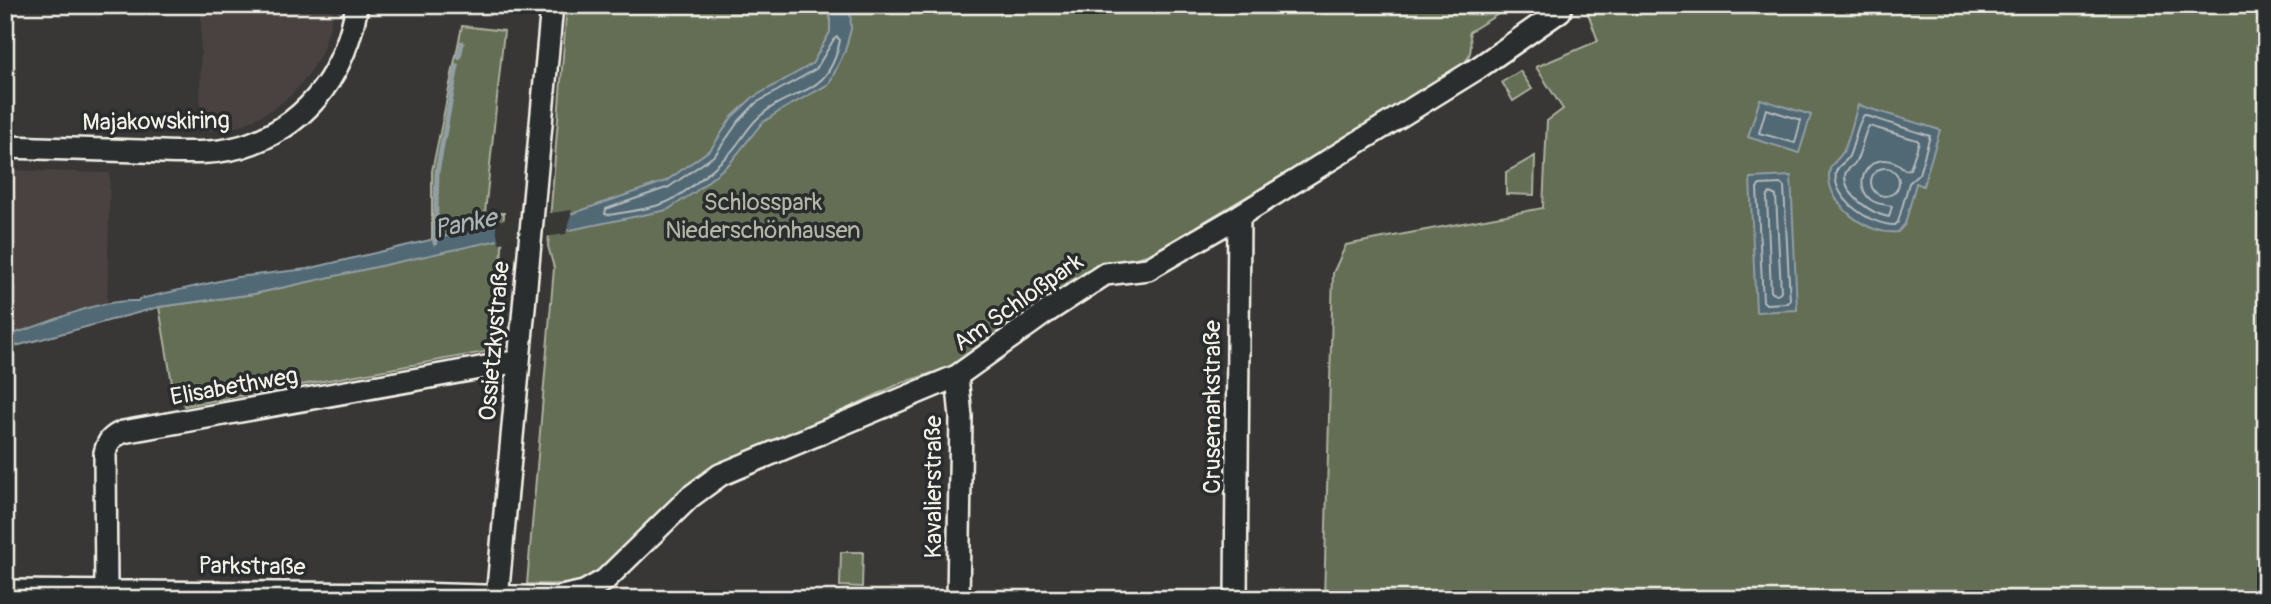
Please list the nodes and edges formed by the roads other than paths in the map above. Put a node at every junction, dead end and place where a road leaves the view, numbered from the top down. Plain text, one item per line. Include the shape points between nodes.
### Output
1 (357, 5) edge
2 (552, 5) edge
3 (1560, 11) dead end
4 (5, 147) edge
5 (1239, 216) junction
6 (519, 361) junction
7 (957, 376) junction
8 (5, 591) edge
9 (106, 591) junction
10 (497, 597) edge
11 (958, 599) edge
12 (1236, 599) edge

1 - 4 street, Majakowskiring via 345,52 328,83 297,116 250,144 191,152
2 - 6 street, Ossietzkystraße
3 - 5 street, Am Schloßpark via 1478,68
5 - 7 street, Am Schloßpark via 1148,269 1105,274
5 - 12 street, Crusemarkstraße
6 - 9 street, Elisabethweg via 113,436 105,453
6 - 10 street, Ossietzkystraße
7 - 10 street, Am Schloßpark via 720,475 690,497 598,585 557,598
7 - 11 street, Kavalierstraße via 961,417
8 - 9 street, Parkstraße
9 - 10 street, Parkstraße

